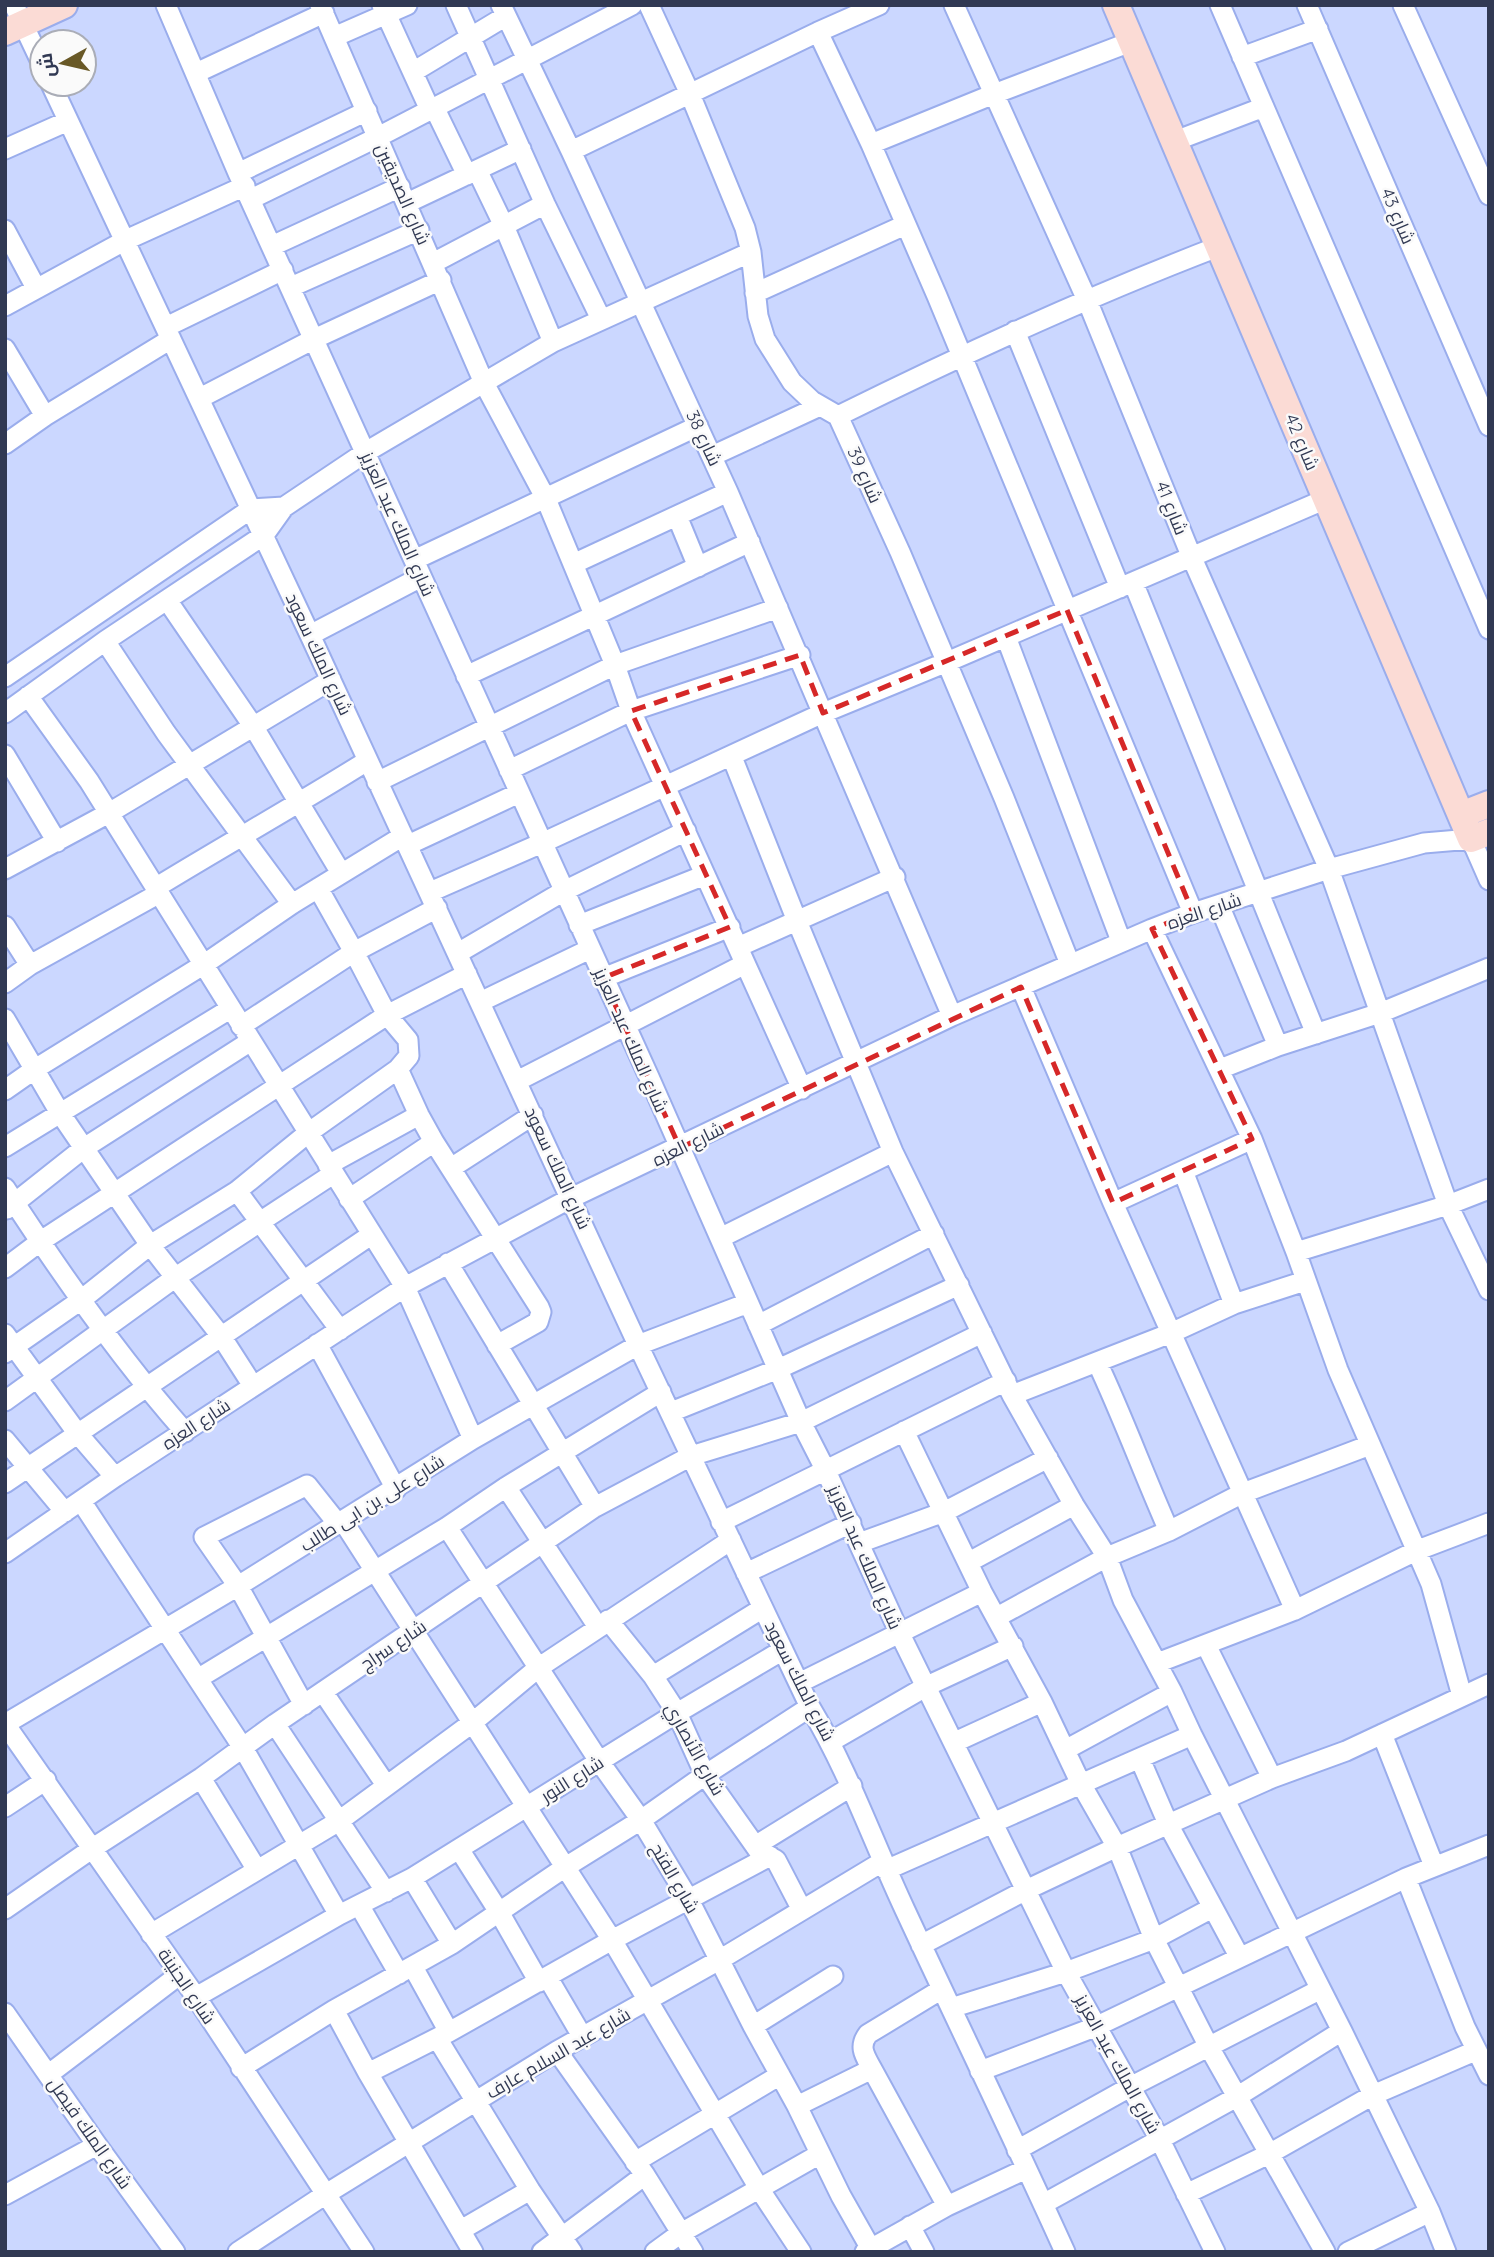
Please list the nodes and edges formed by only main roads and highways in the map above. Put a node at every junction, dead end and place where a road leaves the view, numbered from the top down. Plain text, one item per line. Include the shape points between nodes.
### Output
1 (64, 5) edge
2 (1116, 5) edge
3 (14, 21) edge
4 (1489, 803) edge
5 (1474, 829) edge

1 - 3 main road
2 - 5 main road, شارع 42 via 1326,499
4 - 5 main road, شارع العزه

